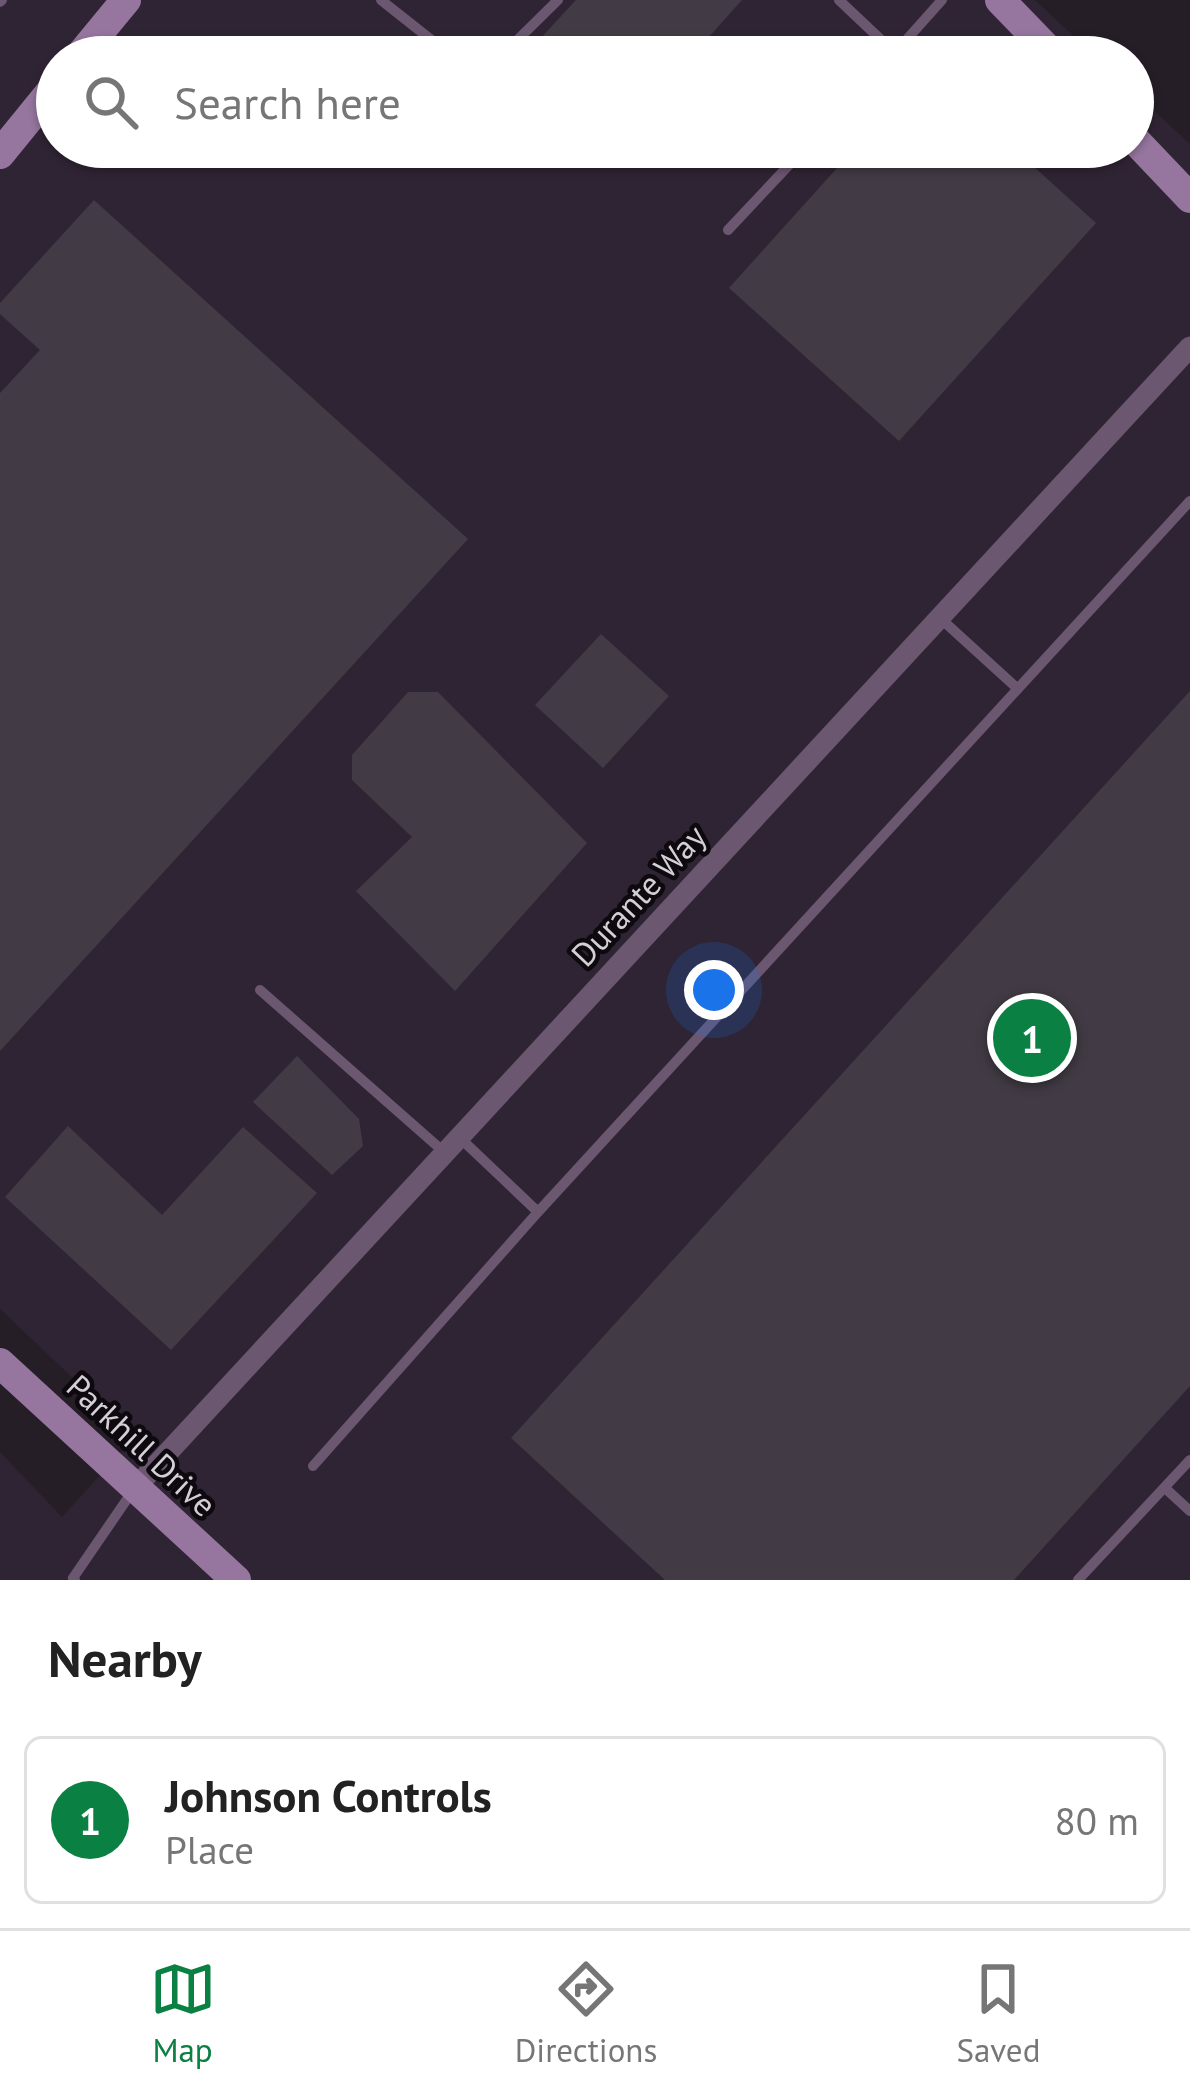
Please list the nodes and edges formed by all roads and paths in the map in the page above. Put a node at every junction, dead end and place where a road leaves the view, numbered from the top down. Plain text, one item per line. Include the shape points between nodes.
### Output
1 (126, 0) edge
2 (381, 0) edge
3 (558, 0) edge
4 (839, 0) edge
5 (942, 0) edge
6 (1000, 0) edge
7 (97, 36) edge
8 (426, 36) edge
9 (521, 36) edge
10 (874, 36) edge
11 (910, 36) edge
12 (1035, 36) edge
13 (36, 110) edge
14 (0, 154) edge
15 (1154, 160) edge
16 (786, 168) edge
17 (1190, 198) edge
18 (728, 230) dead end
19 (1190, 347) edge
20 (1190, 501) edge
21 (940, 618) junction
22 (1018, 689) junction
23 (260, 990) dead end
24 (451, 1144) junction
25 (538, 1212) junction
26 (0, 1363) edge
27 (1190, 1460) edge
28 (313, 1466) dead end
29 (135, 1488) junction
30 (1165, 1488) junction
31 (1190, 1511) edge
32 (71, 1579) edge
33 (236, 1580) edge
34 (1078, 1580) edge

1 - 7 street
2 - 8 lane
3 - 9 lane
4 - 10 lane
5 - 11 lane
6 - 12 street
13 - 14 street
15 - 17 street
16 - 18 lane
19 - 21 street, Durante Way
20 - 22 lane
21 - 22 lane
21 - 24 street, Durante Way
22 - 25 lane
23 - 24 lane
24 - 25 lane
24 - 29 street, Durante Way
25 - 28 lane
26 - 29 street, Parkhill Drive
27 - 30 lane
29 - 32 lane
29 - 33 street, Parkhill Drive
30 - 31 lane
30 - 34 lane

